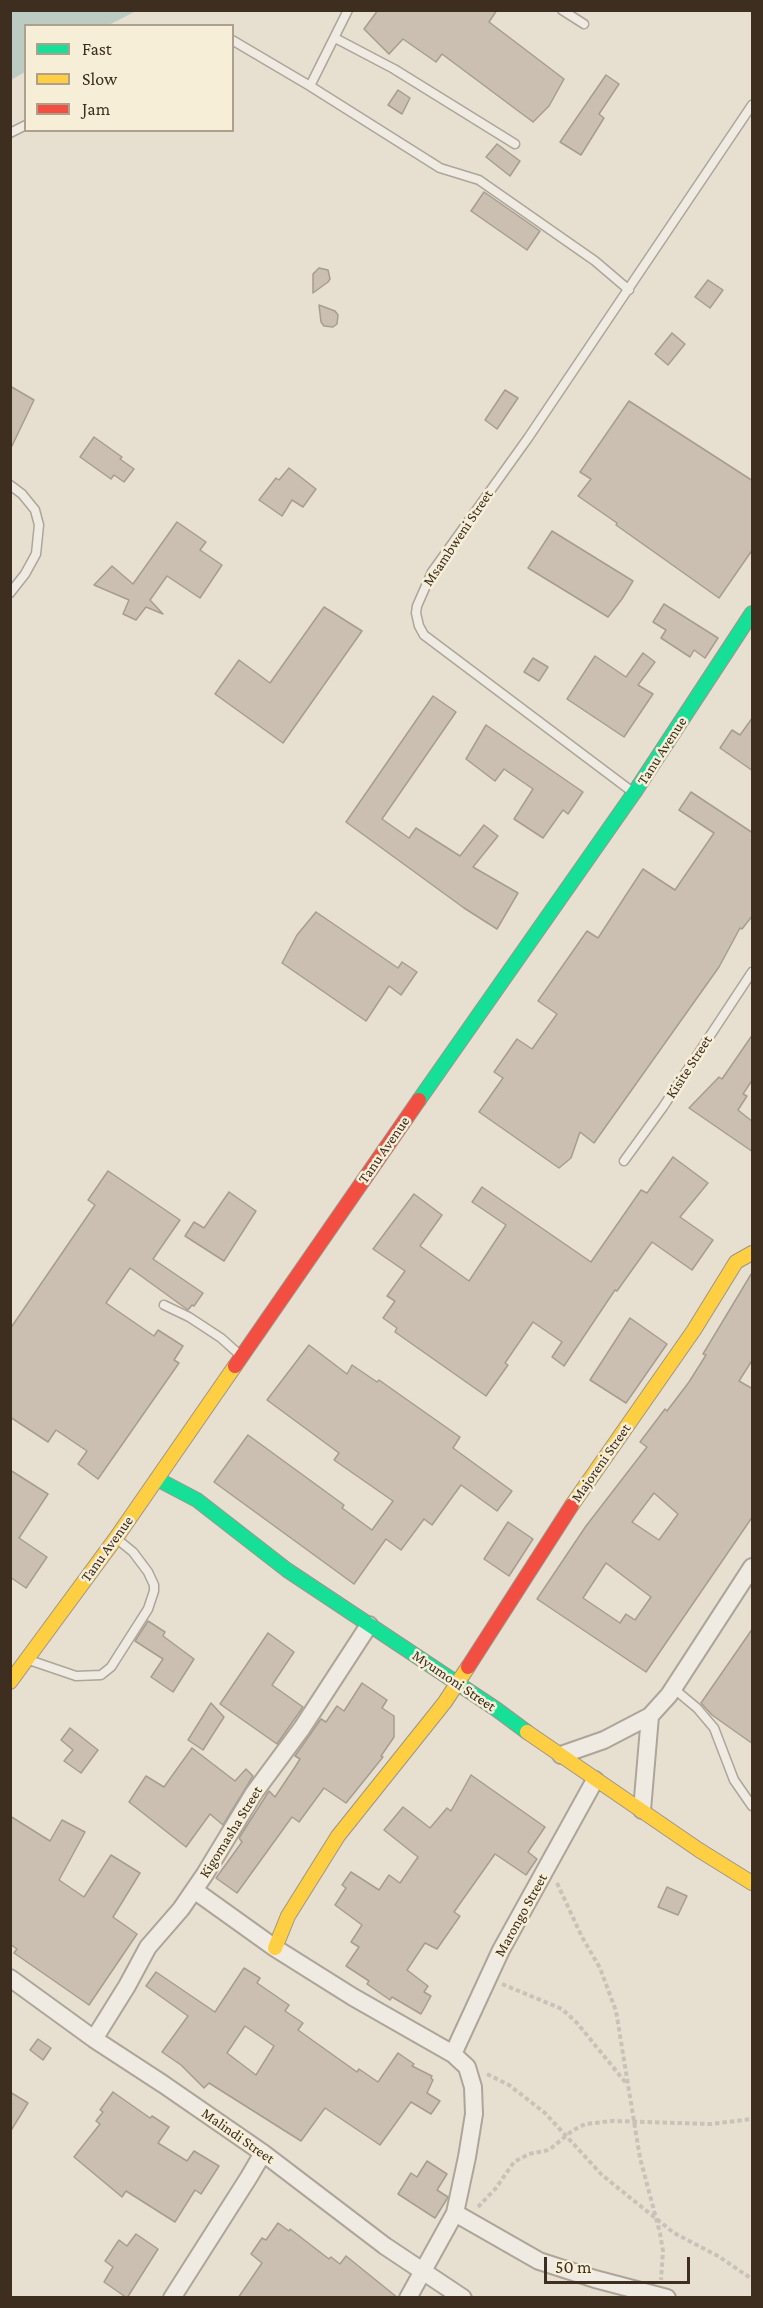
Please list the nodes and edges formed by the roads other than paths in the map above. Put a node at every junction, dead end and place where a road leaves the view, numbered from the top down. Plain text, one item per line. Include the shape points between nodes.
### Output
1 (348, 10) edge
2 (562, 10) edge
3 (584, 24) dead end
4 (335, 38) junction
5 (234, 41) edge
6 (310, 86) junction
7 (753, 105) edge
8 (24, 126) edge
9 (10, 133) edge
10 (515, 144) dead end
11 (629, 290) junction
12 (10, 486) edge
13 (10, 594) edge
14 (753, 614) edge
15 (634, 793) junction
16 (753, 972) edge
17 (624, 1161) dead end
18 (753, 1253) edge
19 (164, 1305) dead end
20 (241, 1355) junction
21 (157, 1479) junction
22 (116, 1538) junction
23 (753, 1567) edge
24 (369, 1625) junction
25 (26, 1659) junction
26 (10, 1682) edge
27 (457, 1683) junction
28 (673, 1688) junction
29 (650, 1716) junction
30 (561, 1755) junction
31 (596, 1780) junction
32 (753, 1806) edge
33 (642, 1810) junction
34 (753, 1883) edge
35 (194, 1890) junction
36 (275, 1948) junction
37 (10, 1978) edge
38 (94, 2039) junction
39 (453, 2054) junction
40 (262, 2153) junction
41 (459, 2215) junction
42 (425, 2271) junction
43 (662, 2297) edge
44 (172, 2298) edge
45 (408, 2298) edge
46 (463, 2298) edge

1 - 4 lane
2 - 3 lane
4 - 6 lane
4 - 10 lane via 394,69
5 - 6 lane
6 - 11 lane via 440,168 479,180 595,261
7 - 11 lane, Msambweni Street
8 - 9 lane
11 - 15 lane, Msambweni Street via 432,572 416,613 424,635
12 - 13 lane via 35,510 39,525 36,554
14 - 15 street, Tanu Avenue
15 - 20 street, Tanu Avenue
16 - 17 lane, Kisite Street
18 - 27 street, Majoreni Street via 736,1262
19 - 20 lane via 189,1317
20 - 21 street, Tanu Avenue
21 - 22 street, Tanu Avenue
21 - 24 street, Myumoni Street via 197,1500 287,1570
22 - 25 street, Tanu Avenue
22 - 25 lane via 148,1572 154,1591 148,1609 111,1667 101,1675 76,1676
23 - 28 street
24 - 27 street, Myumoni Street
24 - 35 street, Kigomasha Street via 254,1793
25 - 26 street, Tanu Avenue
27 - 30 street, Myumoni Street
27 - 36 street, Majoreni Street via 338,1836 288,1916
28 - 29 street
28 - 32 lane via 714,1728 734,1780
29 - 30 street via 604,1740
29 - 33 street
30 - 31 street, Myumoni Street
31 - 33 street, Myumoni Street
31 - 39 street, Marongo Street via 501,1950
33 - 34 street, Myumoni Street
35 - 36 street
35 - 38 street, Kigomasha Street via 148,1947
36 - 39 street
37 - 38 street, Malindi Street
38 - 40 street, Malindi Street
39 - 41 street via 467,2067 473,2087 474,2114
40 - 42 street, Malindi Street via 385,2246
40 - 44 street
41 - 42 street via 435,2246
41 - 43 street via 538,2261
42 - 45 street
42 - 46 street, Malindi Street

